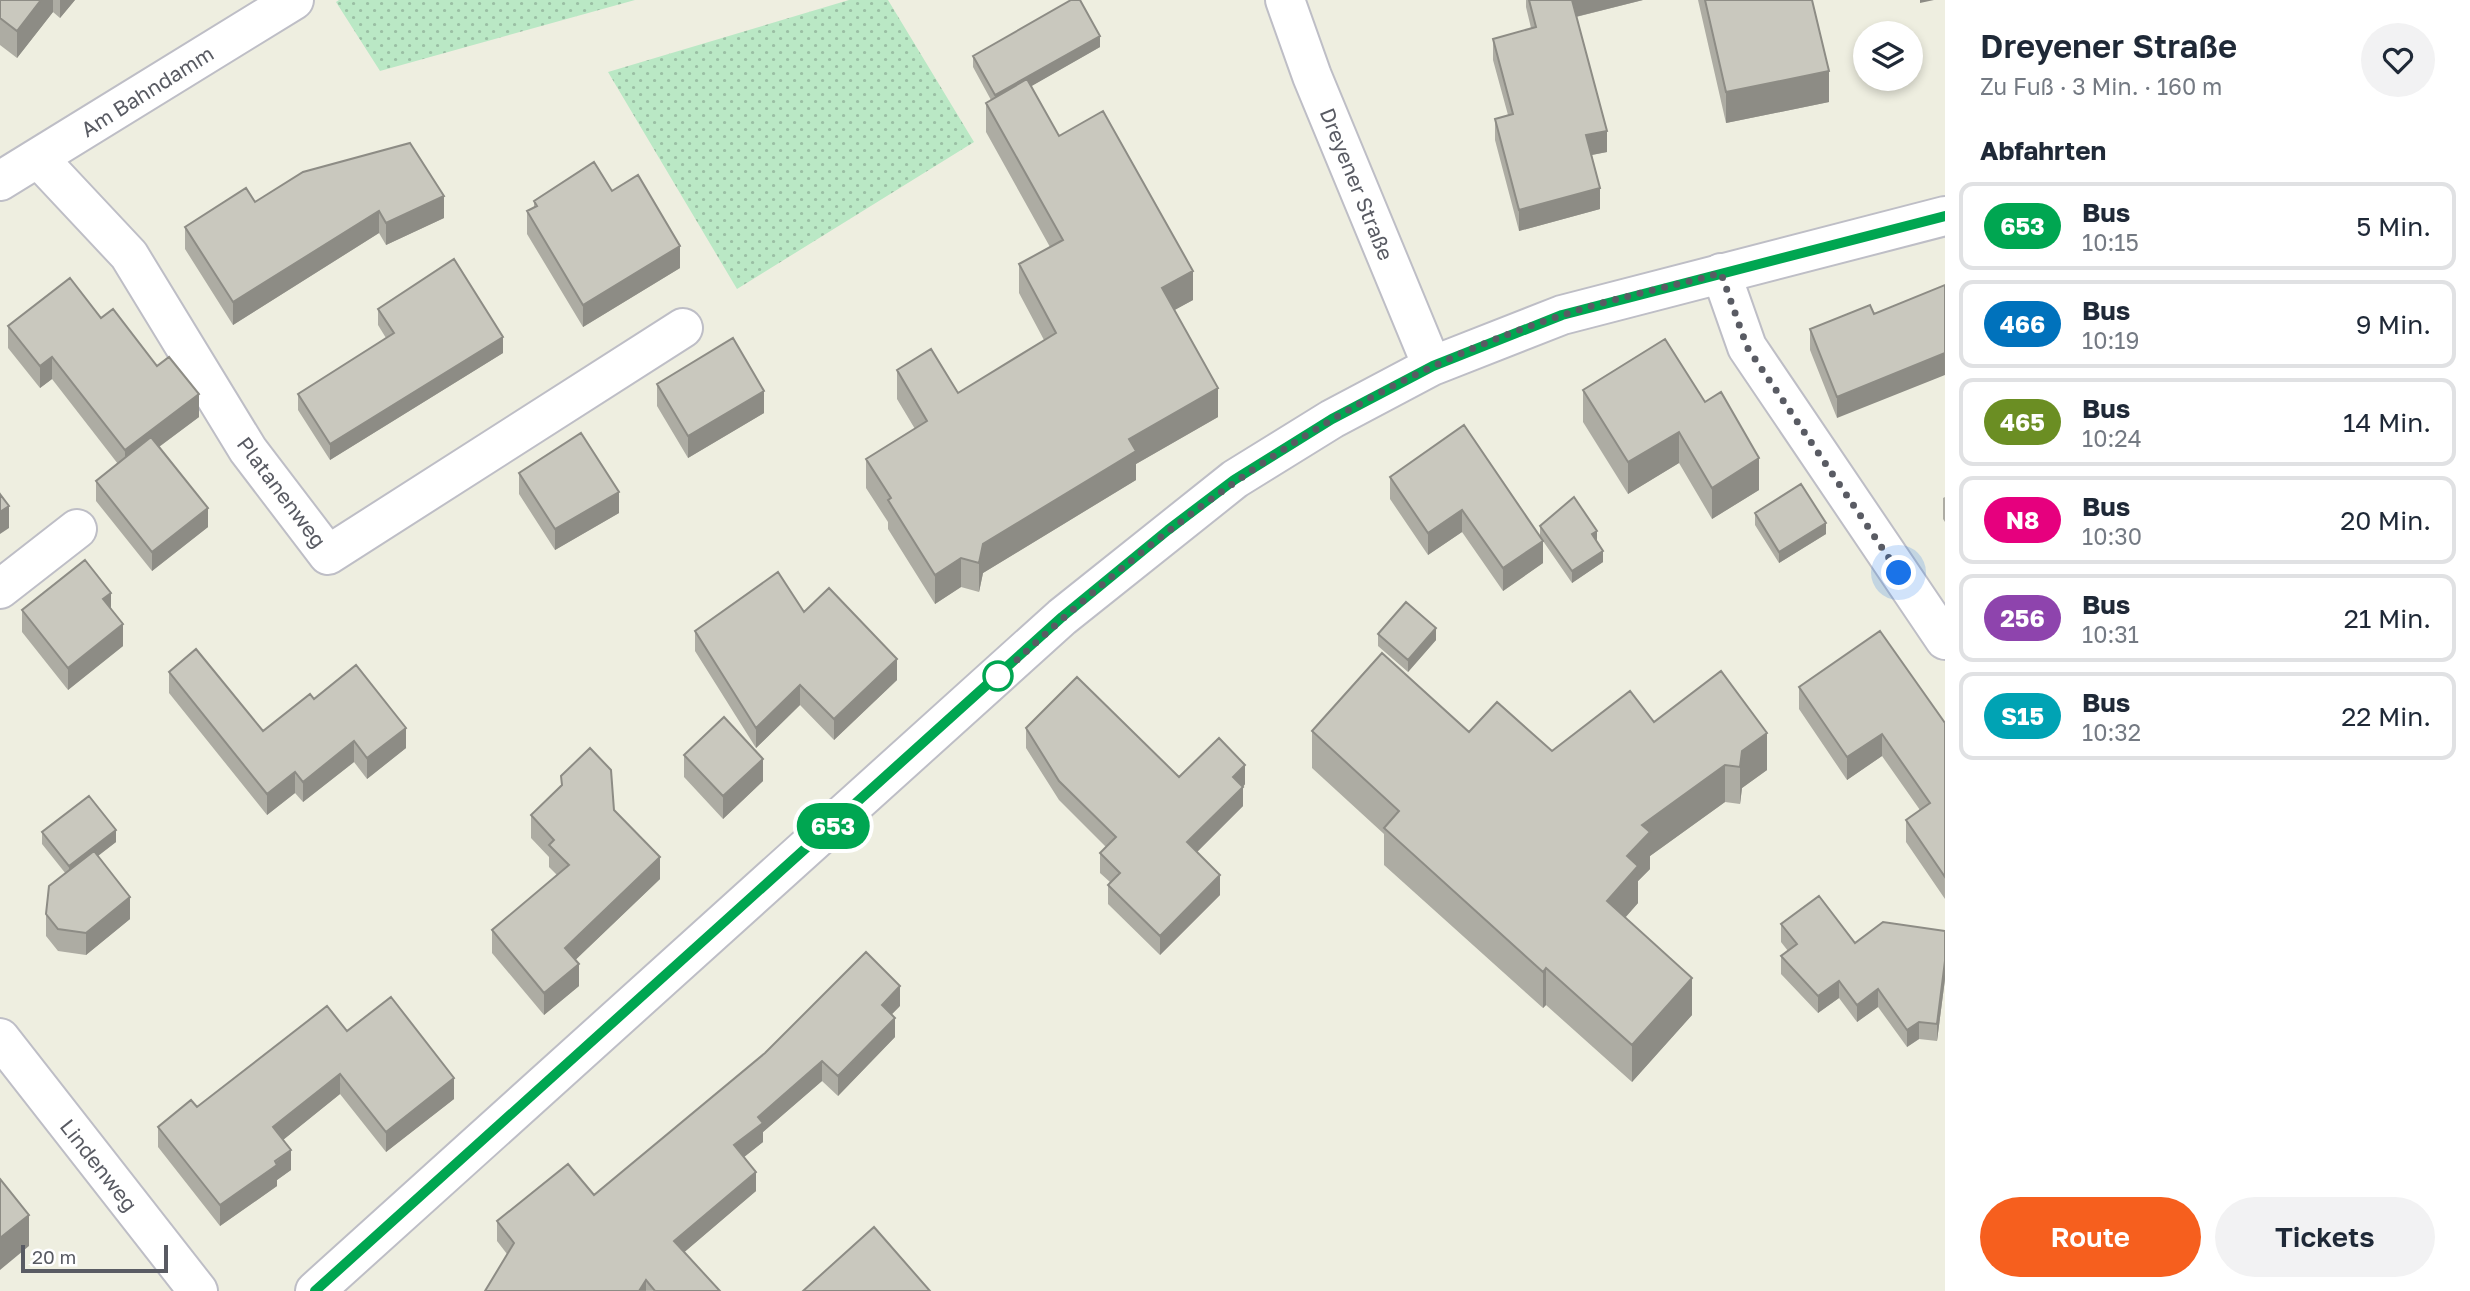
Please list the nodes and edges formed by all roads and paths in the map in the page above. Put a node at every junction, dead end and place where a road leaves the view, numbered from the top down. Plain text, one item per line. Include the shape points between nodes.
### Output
1 (294, 0) edge
2 (1285, 0) edge
3 (39, 159) junction
4 (0, 181) edge
5 (1945, 216) edge
6 (1721, 273) junction
7 (683, 328) dead end
8 (1433, 366) junction
9 (77, 529) dead end
10 (0, 589) edge
11 (1945, 640) edge
12 (0, 1038) edge
13 (198, 1291) edge
14 (315, 1291) edge

1 - 3 street, Am Bahndamm
2 - 8 street, Dreyener Straße
3 - 4 street, Am Bahndamm
3 - 7 street, Platanenweg via 129,255 248,450 328,555
5 - 6 street
6 - 8 street via 1562,315
6 - 11 street via 1747,347
8 - 14 street via 1332,419 1234,480 1062,617
9 - 10 street
12 - 13 street, Lindenweg

